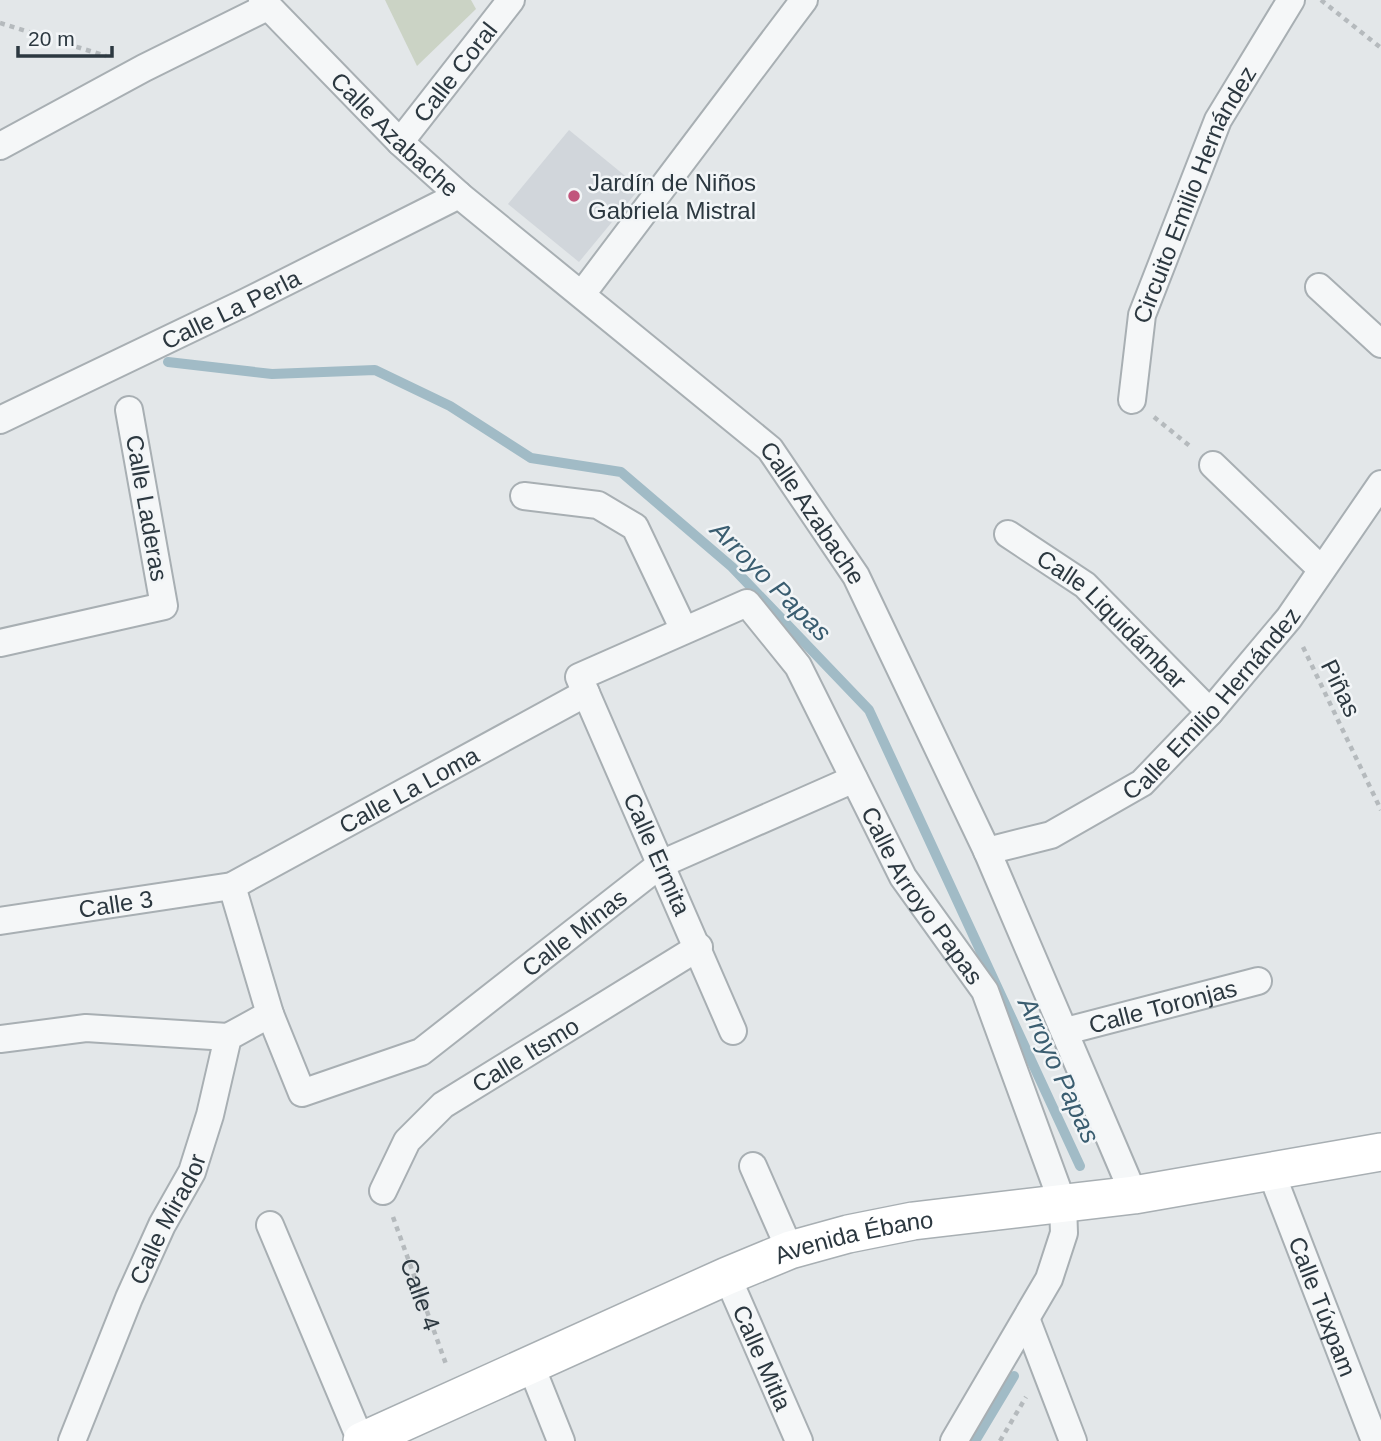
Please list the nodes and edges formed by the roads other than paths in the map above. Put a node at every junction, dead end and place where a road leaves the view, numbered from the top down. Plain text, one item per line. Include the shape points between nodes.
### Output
1 (511, 0) edge
2 (804, 0) edge
3 (1291, 0) edge
4 (265, 4) edge
5 (400, 142) junction
6 (0, 146) edge
7 (458, 195) junction
8 (1319, 287) dead end
9 (582, 294) junction
10 (1381, 344) edge
11 (1132, 400) road end
12 (129, 410) dead end
13 (0, 420) edge
14 (1213, 465) road end
15 (1381, 484) edge
16 (524, 496) dead end
17 (1008, 534) dead end
18 (1321, 569) junction
19 (747, 603) joint
20 (684, 630) junction
21 (0, 643) edge
22 (583, 685) junction
23 (1210, 712) junction
24 (854, 779) junction
25 (987, 851) junction
26 (661, 864) junction
27 (232, 886) junction
28 (0, 921) edge
29 (699, 947) junction
30 (1258, 981) dead end
31 (270, 1014) junction
32 (733, 1031) dead end
33 (1066, 1031) junction
34 (228, 1037) junction
35 (0, 1039) edge
36 (1381, 1152) edge
37 (753, 1166) dead end
38 (1271, 1172) junction
39 (383, 1191) road end
40 (1134, 1195) junction
41 (1063, 1204) junction
42 (270, 1225) dead end
43 (790, 1250) junction
44 (727, 1276) junction
45 (1027, 1321) junction
46 (531, 1366) junction
47 (72, 1441) edge
48 (362, 1441) edge
49 (561, 1441) edge
50 (799, 1441) edge
51 (954, 1441) edge
52 (1073, 1441) edge
53 (1374, 1441) edge

1 - 5 street, Calle Coral
2 - 9 street
3 - 11 street, Circuito Emilio Hernández via 1218,120 1142,315
4 - 5 street, Calle Azabache
4 - 6 street
5 - 7 street, Calle Azabache
7 - 9 street, Calle Azabache
7 - 13 street, Calle La Perla
8 - 10 street
9 - 25 street, Calle Azabache via 770,449 856,576
12 - 21 street, Calle Laderas via 164,606
14 - 18 street
15 - 18 street, Calle Emilio Hernández
16 - 20 street via 598,505 635,527
17 - 23 street, Calle Liquidámbar via 1085,585
18 - 23 street, Calle Emilio Hernández via 1289,618
19 - 20 street, Calle La Loma
19 - 24 street, Calle Arroyo Papas via 798,666
20 - 22 street, Calle La Loma
22 - 26 street, Calle Ermita
22 - 27 street, Calle La Loma
23 - 25 street, Calle Emilio Hernández via 1142,783 1051,835
24 - 26 street, Calle Minas
24 - 41 street, Calle Arroyo Papas via 903,877 985,991
25 - 33 street, Calle Azabache
26 - 29 street, Calle Ermita
26 - 31 street, Calle Minas via 421,1052 302,1093
27 - 28 street, Calle 3
27 - 31 street
29 - 32 street, Calle Ermita
29 - 39 street, Calle Itsmo via 443,1105 407,1141
30 - 33 street, Calle Toronjas
31 - 34 street
33 - 40 street, Calle Azabache
34 - 35 street via 86,1028
34 - 47 street, Calle Mirador via 192,1172 129,1298
36 - 38 main road, Avenida Ébano
37 - 43 street
38 - 40 main road, Avenida Ébano
38 - 53 street, Calle Túxpam
40 - 41 main road, Avenida Ébano
41 - 43 main road, Avenida Ébano via 913,1222
41 - 45 street via 1060,1254
42 - 48 street
43 - 44 main road, Avenida Ébano
44 - 46 main road, Avenida Ébano
44 - 50 street, Calle Mitla
45 - 51 street
45 - 52 street
46 - 48 main road, Avenida Ébano
46 - 49 street

